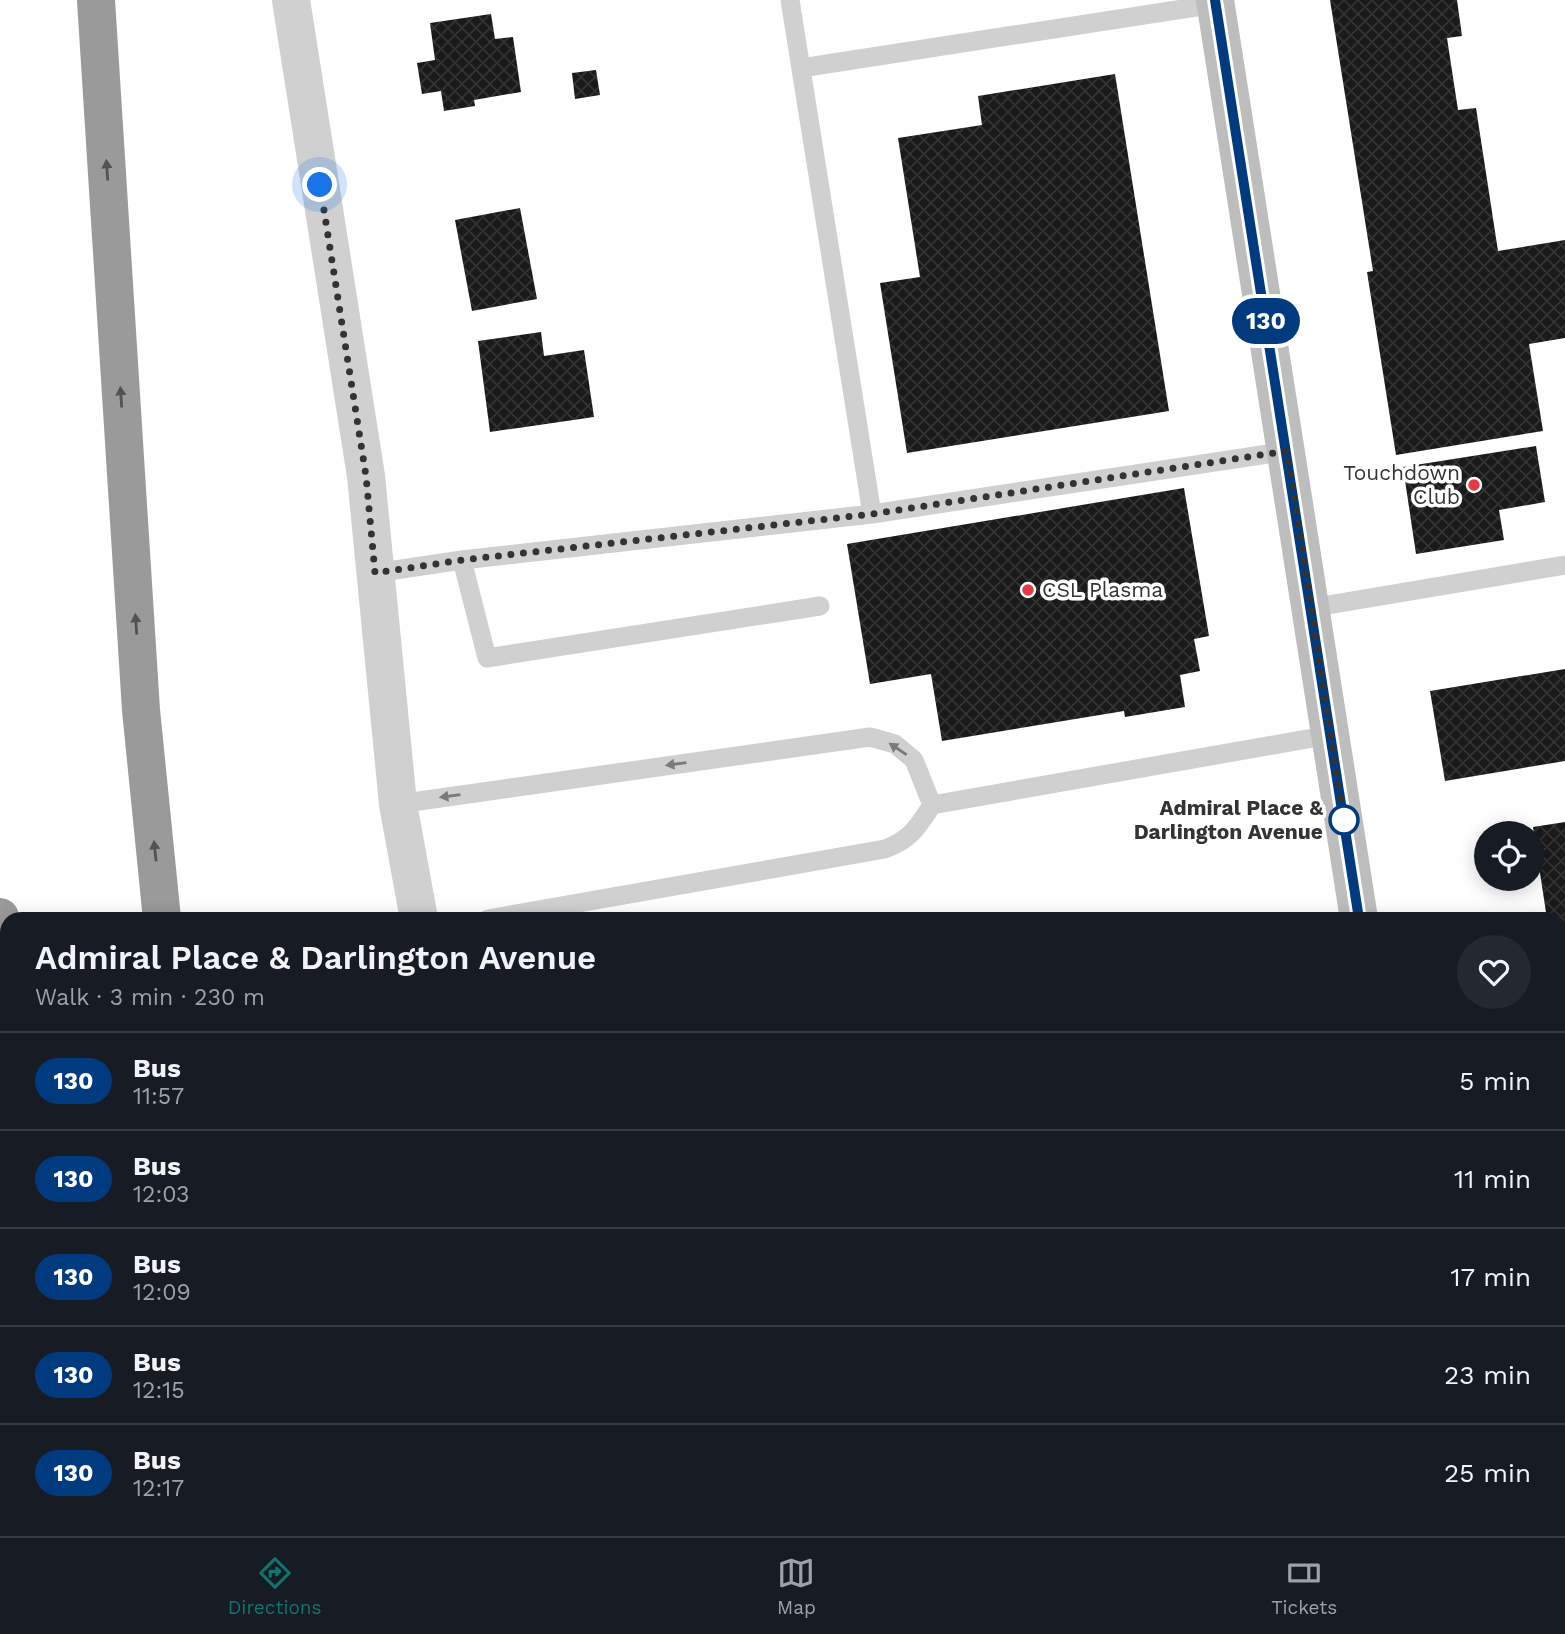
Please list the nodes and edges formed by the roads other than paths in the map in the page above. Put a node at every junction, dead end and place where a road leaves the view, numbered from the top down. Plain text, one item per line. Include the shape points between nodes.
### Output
1 (96, 0) edge
2 (291, 0) edge
3 (790, 0) edge
4 (1215, 2) edge
5 (800, 68) junction
6 (1287, 451) junction
7 (872, 514) junction
8 (462, 560) junction
9 (1565, 565) edge
10 (375, 573) junction
11 (820, 606) dead end
12 (1310, 608) junction
13 (1330, 735) junction
14 (398, 804) junction
15 (932, 805) junction
16 (161, 912) edge
17 (418, 912) edge
18 (528, 912) edge
19 (1358, 912) edge

16 -> 1 highway via 141,710
2 - 10 street via 366,476
3 - 5 lane
4 - 5 lane
4 - 6 main road
5 - 7 lane
6 - 7 lane
6 - 12 main road
7 - 8 lane
8 - 10 lane
8 - 11 lane via 487,658
9 - 12 lane
10 - 14 street
12 - 13 main road
13 - 15 lane
13 - 19 main road
15 -> 14 lane via 914,760 895,744 870,737
14 - 17 street
15 - 18 lane via 902,843 885,849

